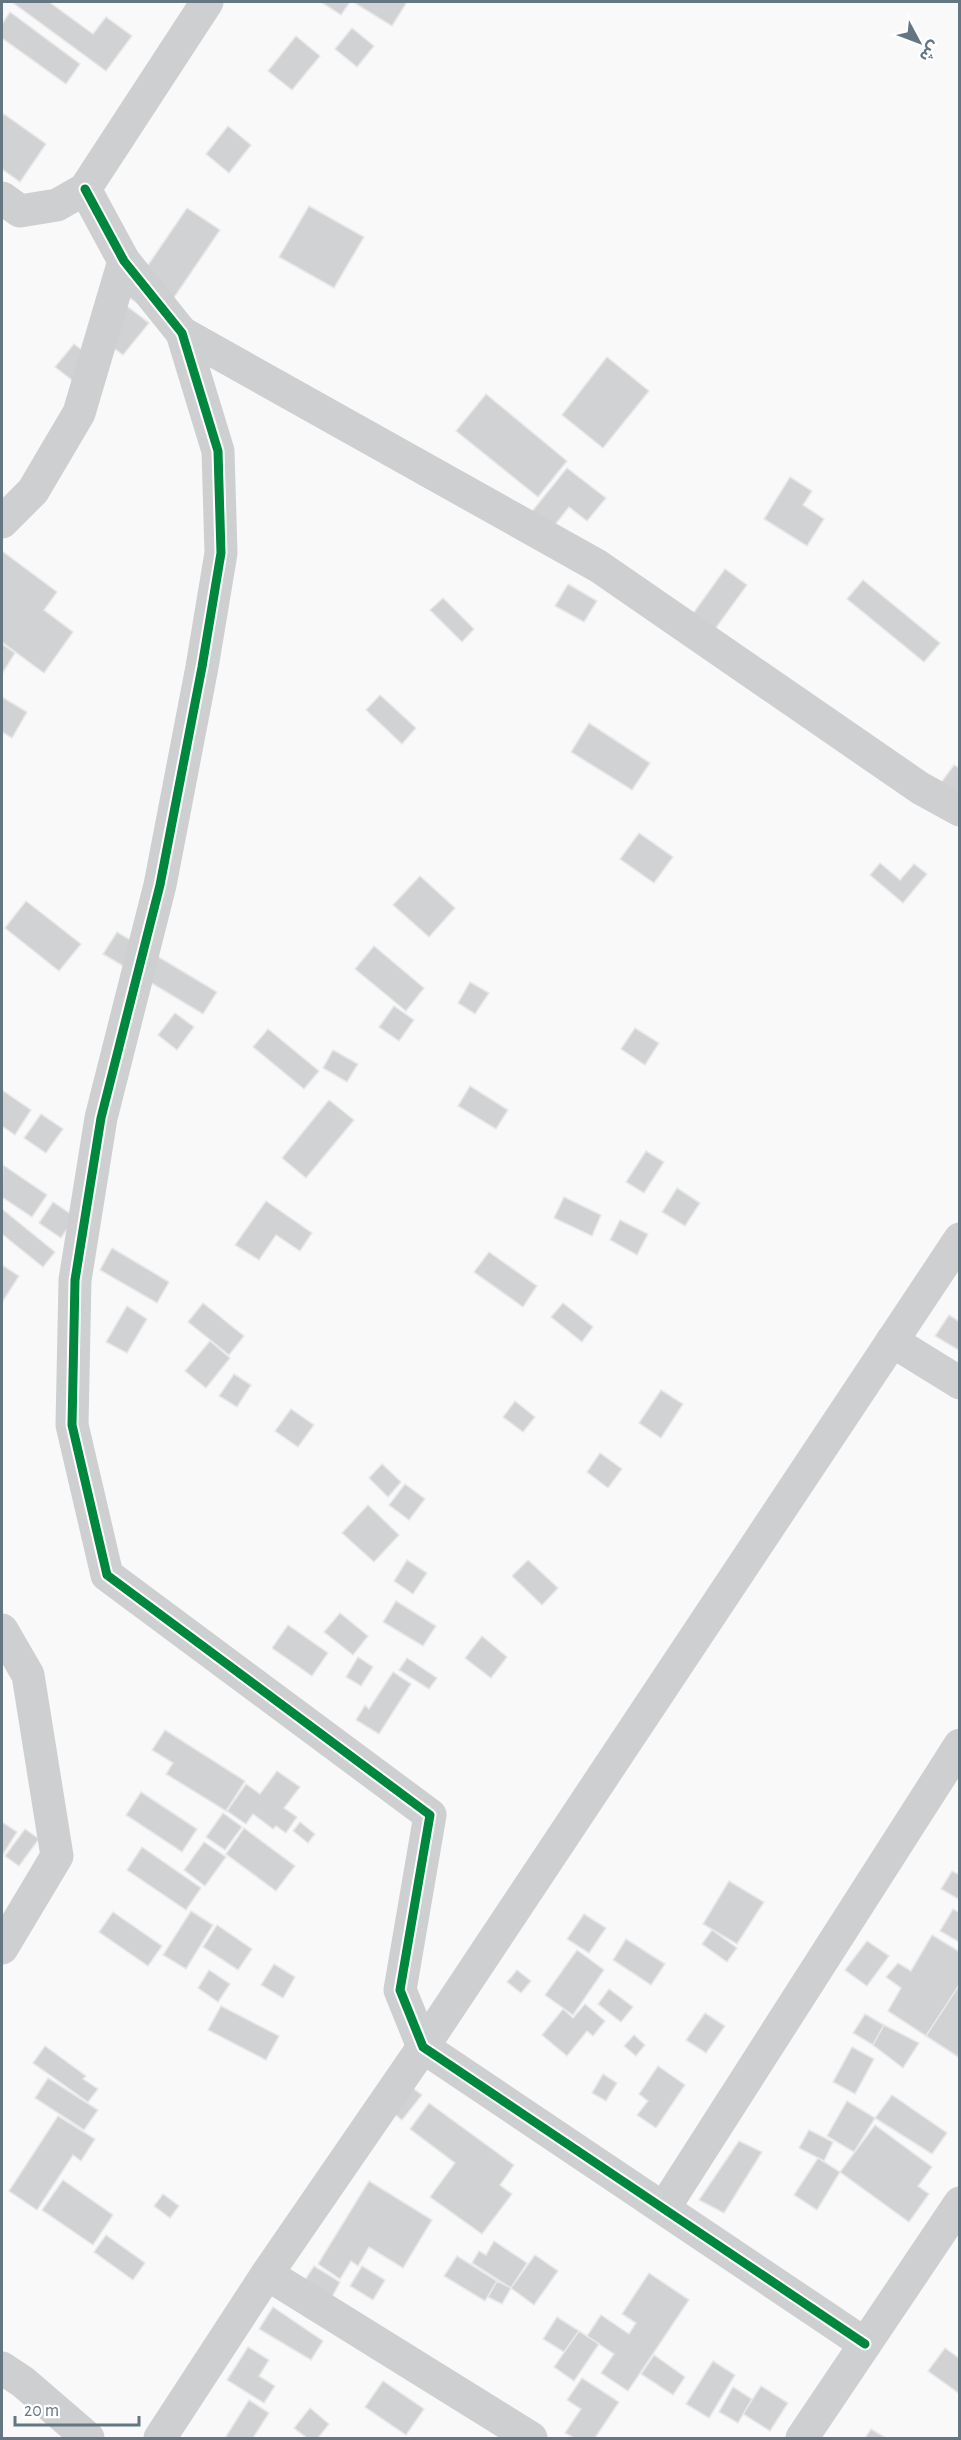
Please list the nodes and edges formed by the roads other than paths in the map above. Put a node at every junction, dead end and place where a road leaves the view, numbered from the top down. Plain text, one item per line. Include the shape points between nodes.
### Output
1 (207, 2) edge
2 (85, 189) junction
3 (2, 198) edge
4 (124, 261) junction
5 (182, 333) junction
6 (2, 522) edge
7 (960, 810) edge
8 (960, 1239) edge
9 (892, 1341) junction
10 (960, 1383) edge
11 (2, 1630) edge
12 (960, 1745) edge
13 (2, 1948) edge
14 (423, 2047) junction
15 (960, 2203) edge
16 (664, 2208) junction
17 (267, 2274) junction
18 (865, 2344) junction
19 (2, 2368) edge
20 (88, 2439) edge
21 (160, 2439) edge
22 (531, 2439) edge
23 (802, 2439) edge

1 - 2 street
2 - 3 street via 57,205 20,211
2 - 4 street
4 - 5 street
4 - 6 street via 79,413 33,491
5 - 7 street via 598,566 920,788
5 - 14 street via 218,451 221,553 160,885 101,1118 75,1280 72,1425 106,1575 430,1815 400,1990
8 - 9 street
9 - 10 street
9 - 14 street
11 - 13 street via 28,1675 57,1856
12 - 16 street
14 - 16 street
14 - 17 street
15 - 18 street
16 - 18 street
17 - 21 street
17 - 22 street
18 - 23 street
19 - 20 street

